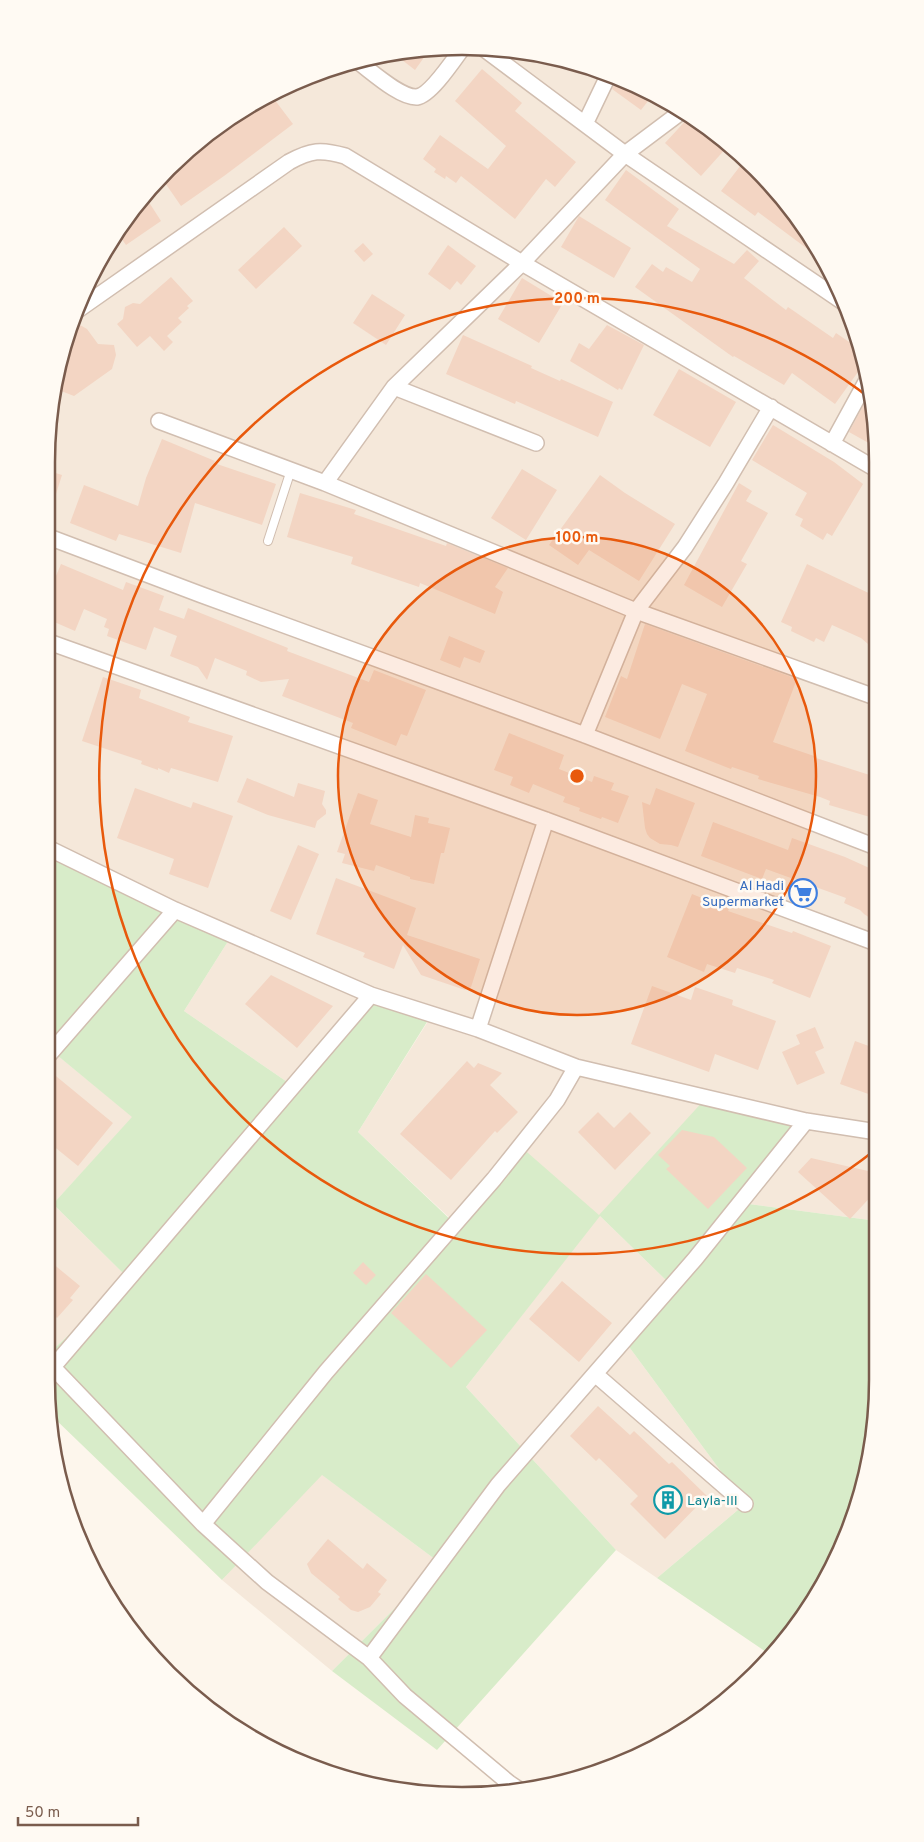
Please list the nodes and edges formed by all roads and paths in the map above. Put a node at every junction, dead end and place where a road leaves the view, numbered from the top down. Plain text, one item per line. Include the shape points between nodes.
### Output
1 (457, 55) edge
2 (494, 56) edge
3 (365, 67) edge
4 (605, 81) edge
5 (676, 116) edge
6 (585, 124) junction
7 (625, 154) junction
8 (522, 263) junction
9 (833, 295) edge
10 (87, 303) edge
11 (394, 387) junction
12 (862, 389) edge
13 (771, 407) junction
14 (159, 421) dead end
15 (536, 443) dead end
16 (832, 444) junction
17 (869, 465) edge
18 (291, 470) junction
19 (325, 483) junction
20 (55, 539) edge
21 (268, 541) dead end
22 (636, 611) junction
23 (55, 644) edge
24 (869, 695) edge
25 (584, 736) junction
26 (546, 820) junction
27 (869, 844) edge
28 (55, 851) edge
29 (175, 910) junction
30 (869, 940) edge
31 (371, 994) junction
32 (478, 1029) junction
33 (55, 1048) edge
34 (576, 1067) junction
35 (806, 1121) junction
36 (869, 1131) edge
37 (55, 1358) edge
38 (55, 1369) edge
39 (595, 1374) junction
40 (745, 1504) dead end
41 (203, 1524) junction
42 (369, 1658) junction
43 (511, 1784) edge

1 - 3 street via 429,90 418,97 406,96
2 - 6 street
4 - 6 street
5 - 7 street
6 - 7 street
7 - 8 street
7 - 9 street
8 - 10 street via 345,156 316,151 289,162
8 - 11 street
8 - 13 street
11 - 15 street
11 - 19 street
12 - 16 street
13 - 16 street
13 - 22 street via 685,547
14 - 18 street
16 - 17 street
18 - 19 street
18 - 21 lane
19 - 22 street
20 - 25 street
22 - 24 street
22 - 25 street
23 - 26 street
25 - 27 street
26 - 30 street
26 - 32 street
28 - 29 street
29 - 31 street
29 - 33 street
31 - 32 street
31 - 37 street
32 - 34 street
34 - 35 street
34 - 41 street via 557,1100 499,1172 326,1372
35 - 36 street
35 - 39 street via 695,1259
38 - 41 street
39 - 40 street
39 - 42 street via 498,1485
41 - 42 street via 267,1582
42 - 43 street via 405,1696

